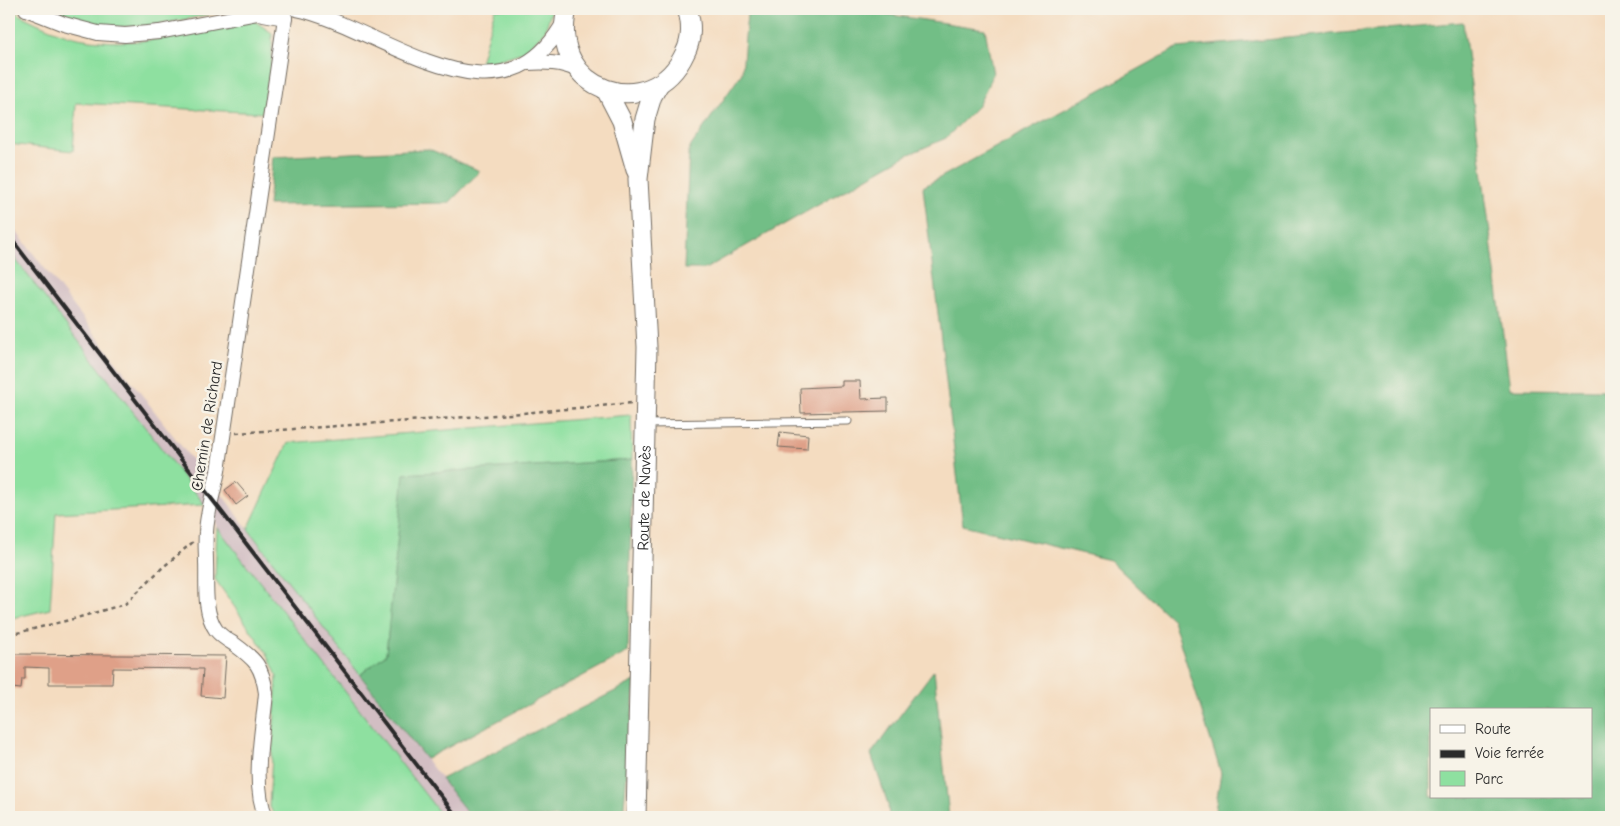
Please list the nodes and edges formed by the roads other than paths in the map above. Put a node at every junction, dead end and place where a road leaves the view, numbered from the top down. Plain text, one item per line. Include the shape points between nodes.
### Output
1 (26, 9) edge
2 (686, 9) edge
3 (698, 9) edge
4 (292, 12) edge
5 (565, 15) edge
6 (690, 34) junction
7 (526, 63) junction
8 (578, 70) junction
9 (659, 84) junction
10 (606, 90) junction
11 (638, 179) junction
12 (848, 421) dead end
13 (646, 424) junction
14 (266, 817) edge
15 (636, 817) edge

1 - 4 street via 98,33 125,35 159,32 258,13
2 - 6 main road, Route de Navès
3 - 6 main road
4 - 7 street via 317,13 444,68 487,73 505,71
4 - 14 street, Chemin de Richard via 206,531 207,603 211,618 222,637 255,662 264,681 266,693 258,782
5 - 7 street via 548,47
5 - 8 main road, Route de Navès via 564,39
6 - 9 main road, Route de Navès via 681,63
7 - 8 street via 565,64
8 - 10 main road, Route de Navès
9 - 10 main road, Route de Navès via 642,91
9 - 11 main road, Route de Navès via 645,119
10 - 11 main road, Route de Navès via 622,121
11 - 13 main road, Route de Navès via 647,347
12 - 13 lane
13 - 15 main road, Route de Navès

